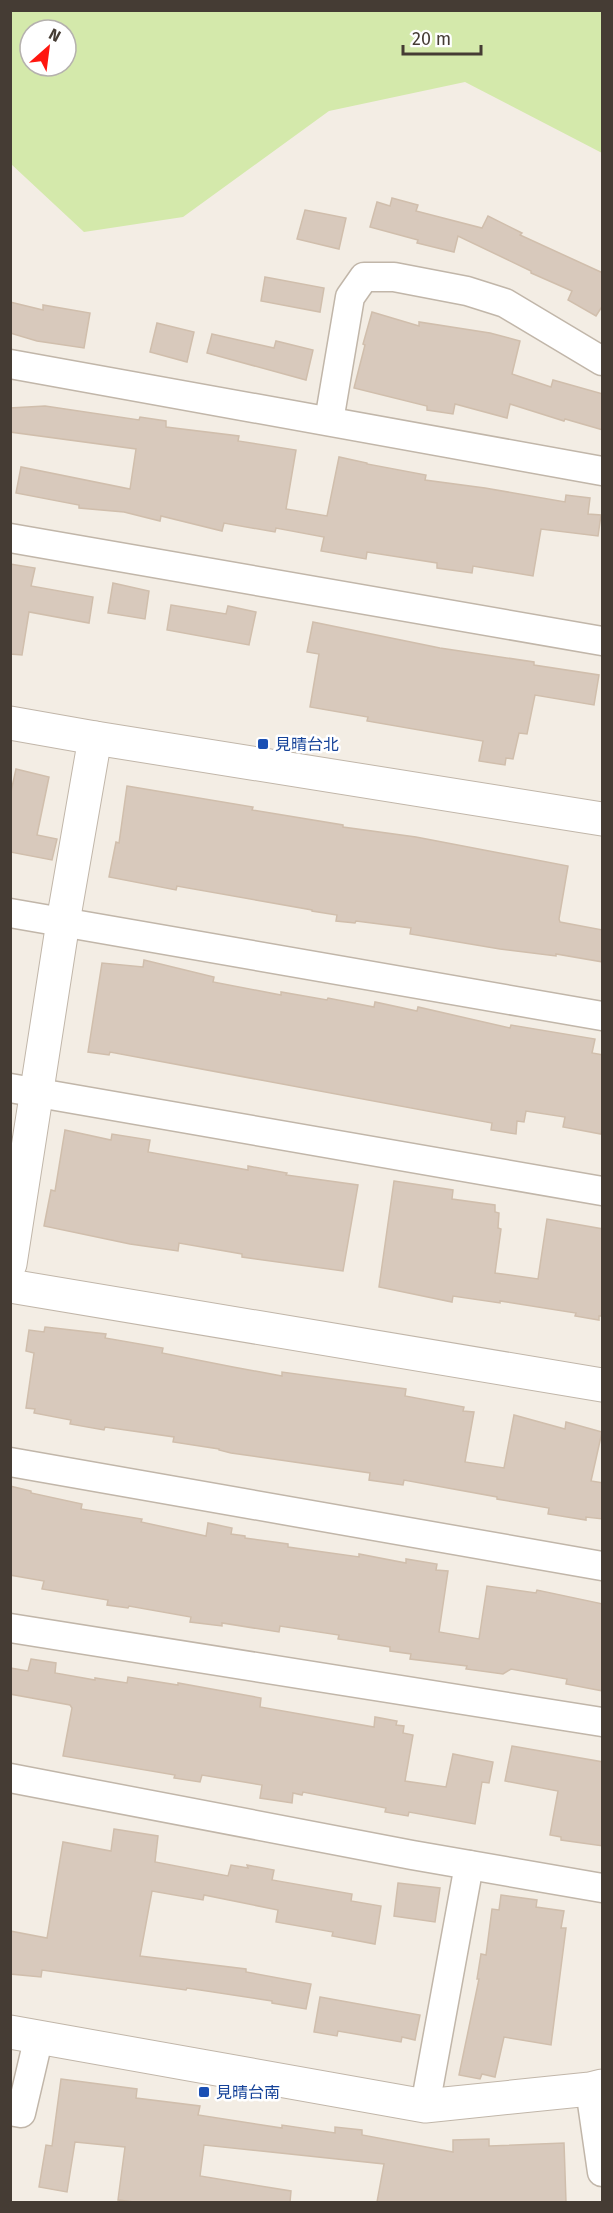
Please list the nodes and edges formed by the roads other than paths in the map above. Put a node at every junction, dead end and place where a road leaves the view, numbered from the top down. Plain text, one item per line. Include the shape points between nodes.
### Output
1 (603, 361) edge
2 (10, 364) edge
3 (329, 422) junction
4 (603, 471) edge
5 (10, 538) edge
6 (603, 641) edge
7 (10, 723) edge
8 (95, 738) junction
9 (603, 819) edge
10 (10, 913) edge
11 (63, 922) junction
12 (603, 1016) edge
13 (24, 1091) edge
14 (603, 1191) edge
15 (10, 1264) edge
16 (10, 1286) edge
17 (603, 1385) edge
18 (10, 1462) edge
19 (603, 1566) edge
20 (10, 1628) edge
21 (603, 1722) edge
22 (10, 1778) edge
23 (468, 1864) junction
24 (603, 1888) edge
25 (25, 2034) edge
26 (596, 2088) edge
27 (425, 2106) junction
28 (10, 2111) edge
29 (603, 2172) edge

1 - 3 street via 505,303 467,291 394,277 364,277 350,297
2 - 3 street
3 - 4 street
5 - 6 street
7 - 8 street
8 - 9 street
8 - 11 street
10 - 11 street
11 - 12 street
11 - 13 street
13 - 14 street
13 - 15 street
16 - 17 street
18 - 19 street
20 - 21 street
22 - 23 street
23 - 24 street
23 - 27 street
25 - 27 street
25 - 28 street via 21,2113
26 - 27 street
26 - 29 street

